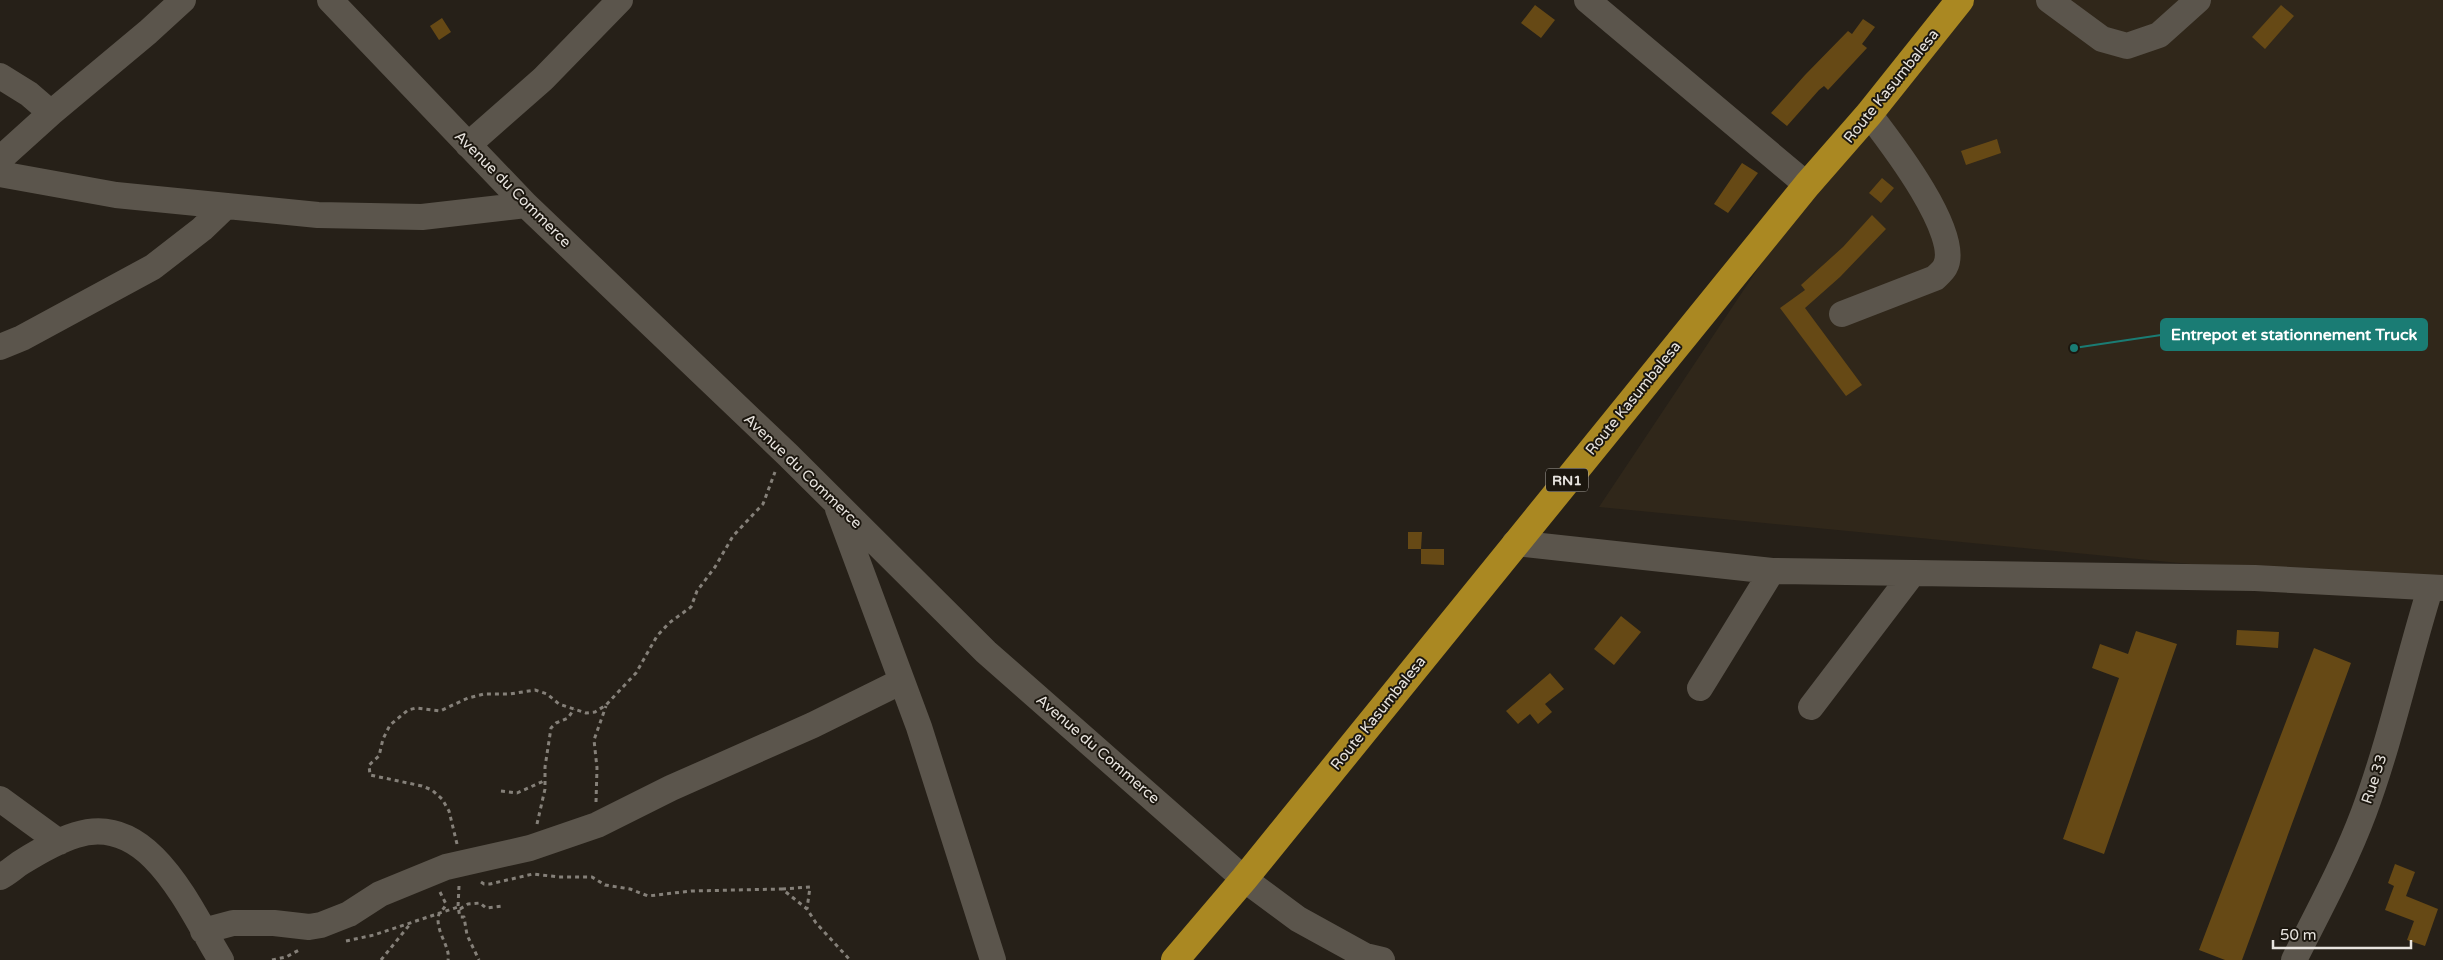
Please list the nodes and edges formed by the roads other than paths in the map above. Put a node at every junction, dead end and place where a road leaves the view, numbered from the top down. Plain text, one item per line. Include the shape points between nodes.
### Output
1 (183, 0) edge
2 (330, 0) edge
3 (620, 0) edge
4 (1587, 0) edge
5 (1960, 0) edge
6 (2049, 0) edge
7 (2198, 0) edge
8 (0, 76) edge
9 (51, 113) junction
10 (1868, 114) junction
11 (468, 145) junction
12 (0, 159) edge
13 (0, 174) edge
14 (1807, 185) junction
15 (526, 205) junction
16 (226, 206) junction
17 (1842, 314) dead end
18 (0, 347) edge
19 (834, 501) junction
20 (1515, 543) junction
21 (1772, 571) junction
22 (1913, 573) junction
23 (2436, 589) edge
24 (902, 681) junction
25 (1700, 688) dead end
26 (1810, 708) dead end
27 (0, 799) edge
28 (58, 842) junction
29 (0, 878) edge
30 (1244, 878) junction
31 (203, 931) junction
32 (1173, 958) edge
33 (220, 960) edge
34 (993, 960) edge
35 (1382, 960) edge
36 (2294, 960) edge

1 - 9 street
2 - 11 street, Avenue du Commerce
3 - 11 street via 543,79
4 - 14 street
5 - 10 highway, Route Kasumbalesa / RN1
6 - 7 street via 2102,39 2127,46 2160,35
8 - 9 street
9 - 12 street
10 - 14 highway, Route Kasumbalesa / RN1
10 - 17 street via 1904,160 1945,233 1948,251 1946,266 1935,278
11 - 15 street, Avenue du Commerce
13 - 16 street via 116,195
14 - 20 highway, Route Kasumbalesa / RN1
15 - 16 street via 422,217 318,215
15 - 19 street, Avenue du Commerce
16 - 18 street via 153,267
19 - 24 street
19 - 30 street, Avenue du Commerce via 986,652
20 - 21 street
20 - 30 highway, Route Kasumbalesa / RN1
21 - 22 street
21 - 25 street
22 - 23 street via 2255,578
22 - 26 street
23 - 36 street, Rue 33 via 2407,663 2364,813
24 - 31 street via 813,726 671,788 597,826 530,848 456,865 380,894 349,914 321,925 233,923
24 - 34 street
27 - 28 street
28 - 29 street
28 - 31 street via 96,831 115,833 147,849 162,866
30 - 32 highway, Route Kasumbalesa / RN1
30 - 35 street, Avenue du Commerce via 1298,919 1365,956
31 - 33 street

